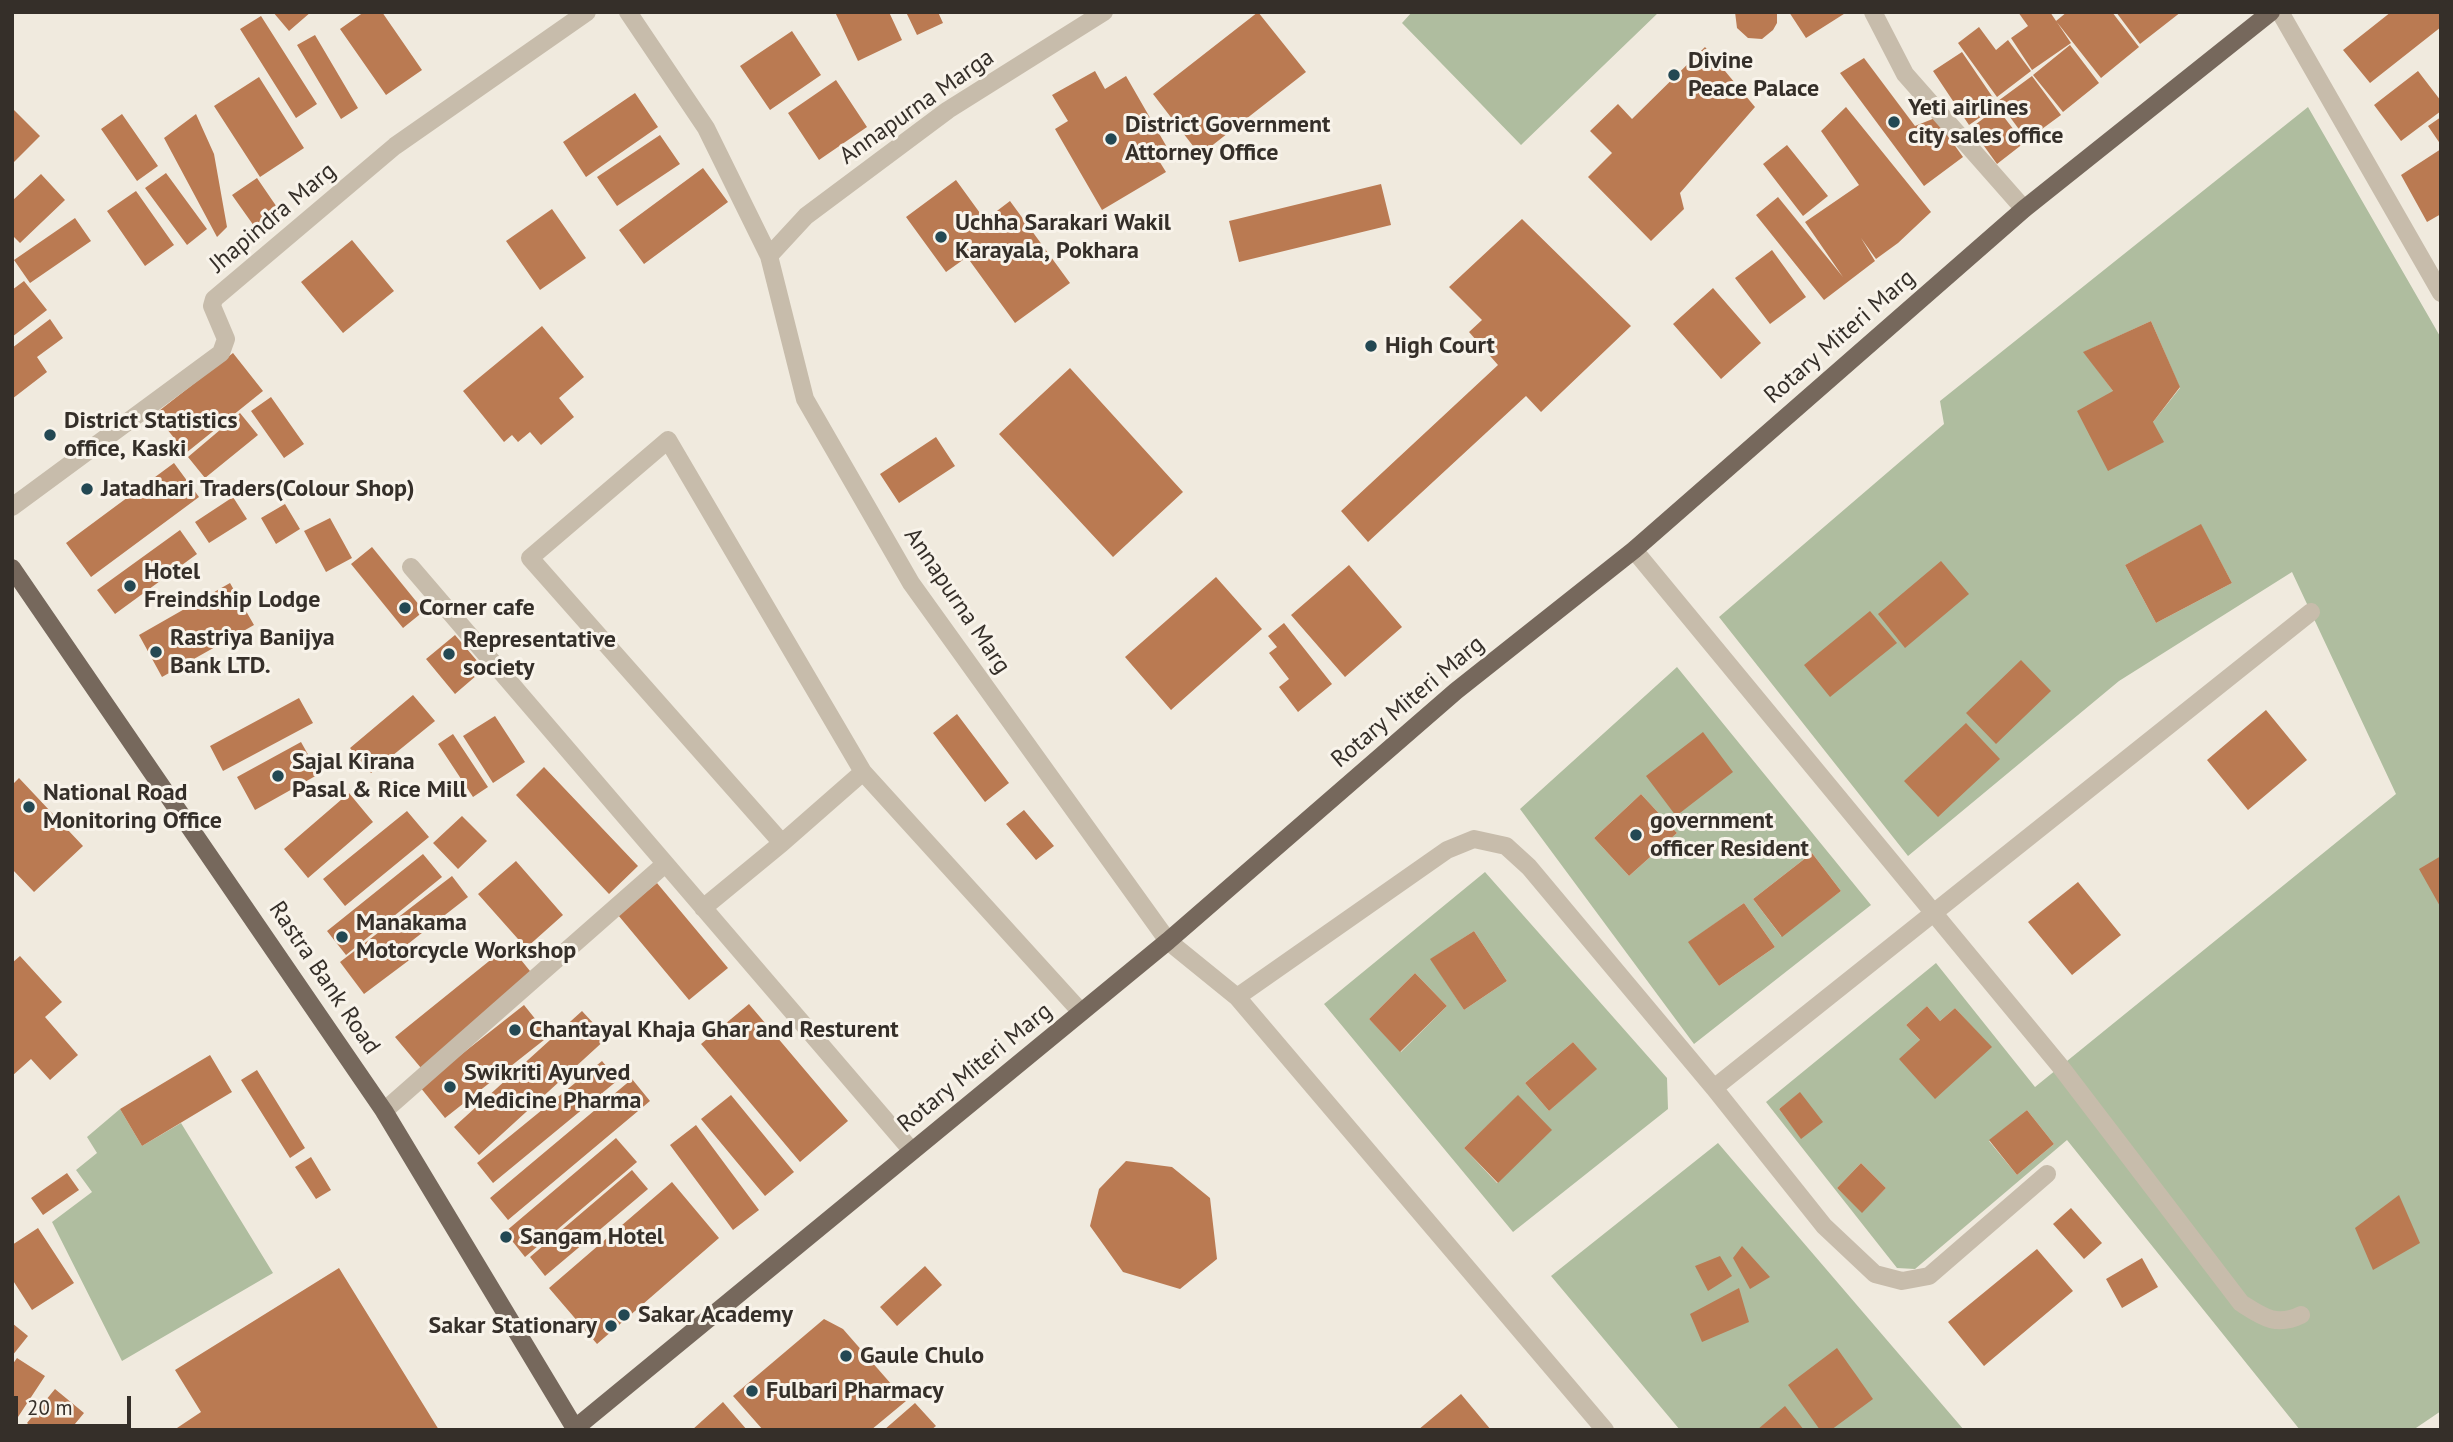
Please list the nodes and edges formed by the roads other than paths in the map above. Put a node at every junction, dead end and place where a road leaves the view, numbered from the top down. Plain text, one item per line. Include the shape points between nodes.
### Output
1 (587, 12) edge
2 (628, 12) edge
3 (1104, 12) edge
4 (1873, 12) edge
5 (2271, 12) edge
6 (2280, 12) edge
7 (2024, 209) junction
8 (769, 256) junction
9 (2441, 293) edge
10 (12, 507) edge
11 (1634, 550) junction
12 (411, 567) dead end
13 (12, 569) edge
14 (2311, 612) dead end
15 (863, 772) junction
16 (782, 843) junction
17 (665, 864) junction
18 (704, 908) junction
19 (1933, 913) junction
20 (1168, 941) junction
21 (1237, 997) junction
22 (1081, 1012) junction
23 (1714, 1088) junction
24 (384, 1111) junction
25 (912, 1151) junction
26 (2046, 1174) dead end
27 (2301, 1315) dead end
28 (574, 1429) edge
29 (1605, 1430) edge

1 - 10 street, Jhapindra Marg via 395,146 214,299 212,306 226,339 221,353
2 - 8 street, Annapurna Marg via 706,128
3 - 8 street, Annapurna Marga via 948,110 806,216
4 - 7 street via 1906,74
5 - 7 main road, Rotary Miteri Marg
6 - 9 street
7 - 11 main road, Rotary Miteri Marg
8 - 20 street, Annapurna Marg via 805,398 911,583
11 - 19 street
11 - 20 main road, Rotary Miteri Marg via 1455,691
12 - 17 street
13 - 24 main road, Rastra Bank Road
14 - 19 street
15 - 16 street
15 - 16 street via 668,440 530,558
15 - 22 street
16 - 18 street
17 - 18 street
17 - 24 street
18 - 25 street
19 - 23 street
19 - 27 street via 2060,1066 2241,1303 2264,1317 2286,1322
20 - 21 street, Annapurna Marg
20 - 22 main road, Rotary Miteri Marg
21 - 23 street via 1428,861 1474,839 1506,846 1529,867
21 - 29 street, Annapurna Marg
22 - 25 main road, Rotary Miteri Marg
23 - 26 street via 1825,1226 1875,1274 1902,1281 1929,1276
24 - 28 main road, Rastra Bank Road
25 - 28 main road, Rotary Miteri Marg

